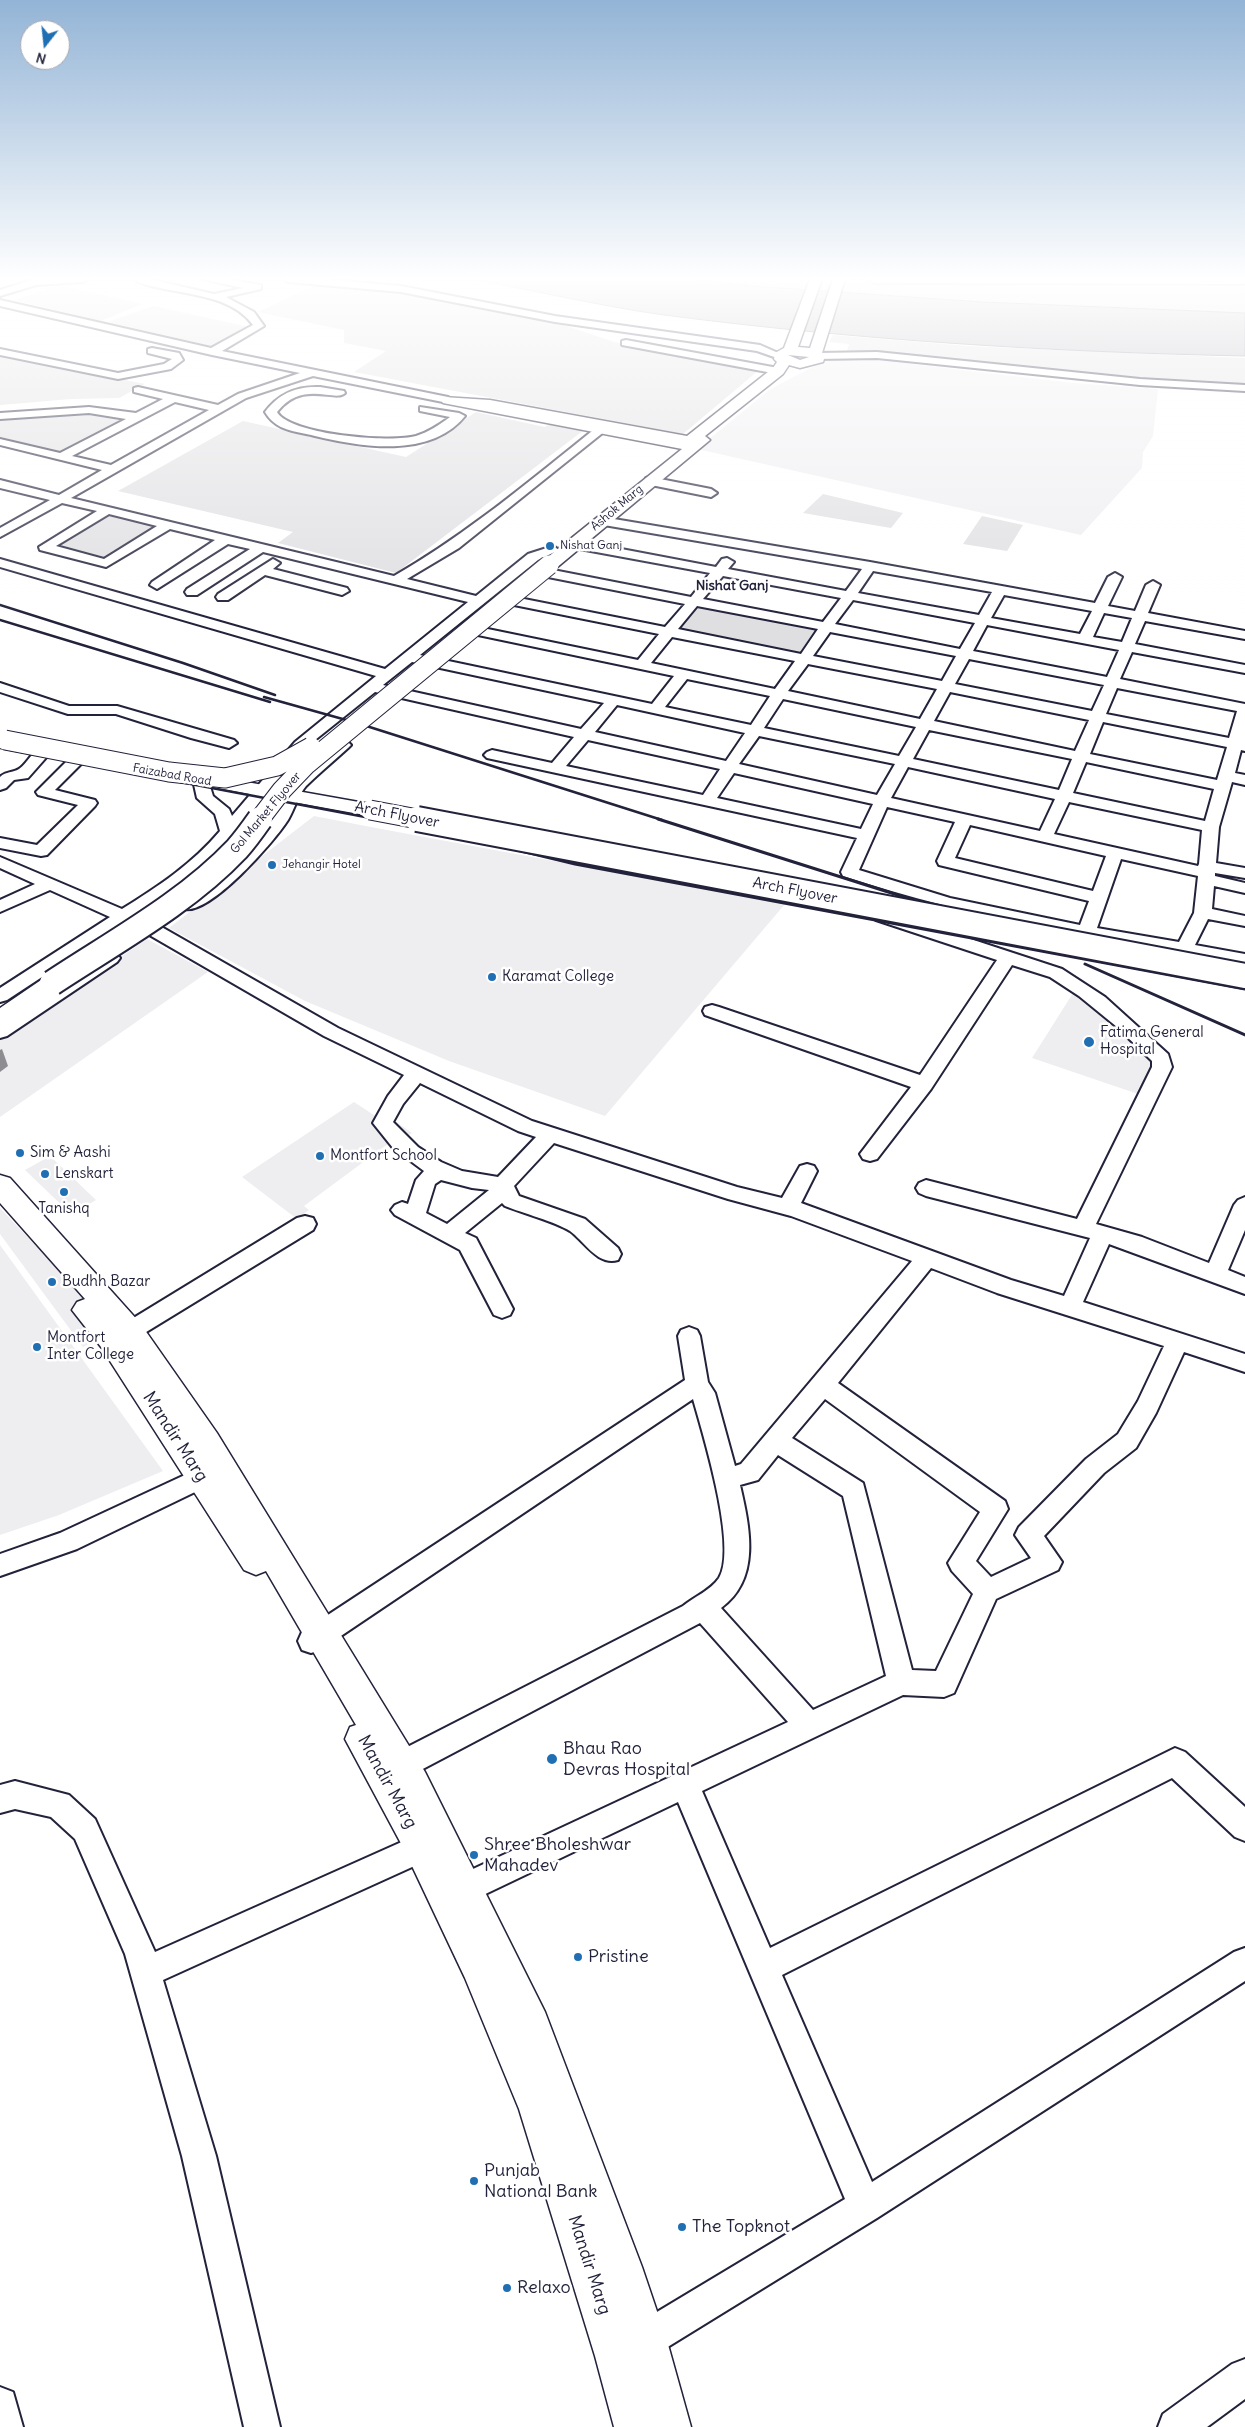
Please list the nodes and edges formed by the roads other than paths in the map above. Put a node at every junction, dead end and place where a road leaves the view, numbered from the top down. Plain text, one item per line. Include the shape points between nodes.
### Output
1 (148, 392) edge
2 (253, 392) edge
3 (295, 392) edge
4 (336, 392) edge
5 (358, 392) edge
6 (410, 392) edge
7 (748, 392) edge
8 (758, 392) edge
9 (174, 398) junction
10 (448, 400) junction
11 (410, 407) dead end
12 (220, 409) junction
13 (0, 416) edge
14 (137, 417) junction
15 (601, 429) junction
16 (0, 442) edge
17 (691, 443) junction
18 (61, 457) junction
19 (113, 469) junction
20 (650, 481) junction
21 (0, 484) edge
22 (13, 487) junction
23 (711, 493) dead end
24 (0, 494) edge
25 (60, 498) junction
26 (108, 510) junction
27 (602, 521) junction
28 (168, 525) junction
29 (0, 532) edge
30 (226, 539) junction
31 (742, 545) junction
32 (260, 548) junction
33 (286, 554) junction
34 (555, 558) junction
35 (0, 563) edge
36 (870, 566) junction
37 (262, 570) junction
38 (720, 571) junction
39 (1115, 577) dead end
40 (395, 581) junction
41 (157, 585) dead end
42 (1153, 585) dead end
43 (1000, 590) junction
44 (342, 591) dead end
45 (192, 592) dead end
46 (849, 595) junction
47 (222, 598) dead end
48 (479, 601) junction
49 (514, 601) junction
50 (695, 601) junction
51 (1100, 608) junction
52 (1138, 615) junction
53 (983, 620) junction
54 (827, 627) junction
55 (478, 631) junction
56 (669, 632) junction
57 (1245, 635) edge
58 (1085, 640) junction
59 (1125, 647) junction
60 (965, 653) junction
61 (410, 657) junction
62 (804, 659) junction
63 (439, 664) junction
64 (641, 665) junction
65 (1245, 669) edge
66 (683, 674) junction
67 (388, 675) junction
68 (1111, 682) junction
69 (372, 687) junction
70 (945, 687) junction
71 (0, 688) edge
72 (401, 694) junction
73 (779, 694) junction
74 (614, 700) junction
75 (344, 709) junction
76 (656, 709) junction
77 (1245, 709) edge
78 (1097, 717) junction
79 (374, 718) junction
80 (925, 724) junction
81 (755, 730) junction
82 (318, 731) junction
83 (585, 734) junction
84 (351, 738) junction
85 (1, 739) edge
86 (229, 743) dead end
87 (43, 752) junction
88 (1239, 753) edge
89 (492, 755) dead end
90 (1081, 756) junction
91 (78, 760) junction
92 (904, 762) junction
93 (731, 766) junction
94 (555, 769) junction
95 (201, 780) junction
96 (1245, 780) edge
97 (1224, 781) junction
98 (0, 785) edge
99 (266, 787) junction
100 (295, 792) junction
101 (1064, 796) junction
102 (883, 800) junction
103 (707, 801) junction
104 (344, 805) junction
105 (965, 818) junction
106 (1211, 828) junction
107 (229, 832) junction
108 (866, 835) junction
109 (1045, 837) junction
110 (0, 843) edge
111 (1115, 853) junction
112 (0, 862) edge
113 (1206, 873) junction
114 (1245, 873) edge
115 (49, 884) junction
116 (1245, 888) edge
117 (1099, 898) junction
118 (0, 907) edge
119 (1203, 913) junction
120 (124, 916) junction
121 (1245, 921) edge
122 (152, 929) junction
123 (1087, 931) junction
124 (1184, 949) junction
125 (1008, 957) junction
126 (1245, 960) edge
127 (1245, 976) edge
128 (1245, 984) edge
129 (0, 996) edge
130 (712, 1011) dead end
131 (0, 1019) edge
132 (0, 1032) edge
133 (416, 1074) junction
134 (924, 1084) junction
135 (549, 1135) junction
136 (870, 1154) dead end
137 (440, 1170) junction
138 (807, 1171) dead end
139 (0, 1185) edge
140 (504, 1187) junction
141 (926, 1188) dead end
142 (1245, 1205) edge
143 (789, 1206) junction
144 (0, 1208) edge
145 (305, 1224) dead end
146 (1093, 1231) junction
147 (450, 1233) junction
148 (610, 1254) dead end
149 (927, 1258) junction
150 (1215, 1274) junction
151 (1245, 1286) edge
152 (1070, 1307) junction
153 (502, 1309) dead end
154 (130, 1331) junction
155 (689, 1336) dead end
156 (1178, 1341) junction
157 (1245, 1363) edge
158 (697, 1384) junction
159 (822, 1384) junction
160 (776, 1440) junction
161 (211, 1472) junction
162 (727, 1478) junction
163 (0, 1565) edge
164 (987, 1591) junction
165 (702, 1606) junction
166 (315, 1638) junction
167 (901, 1682) junction
168 (810, 1726) junction
169 (391, 1770) junction
170 (686, 1785) junction
171 (0, 1799) edge
172 (1245, 1827) edge
173 (431, 1844) junction
174 (455, 1893) junction
175 (1245, 1963) edge
176 (762, 1968) junction
177 (146, 1972) junction
178 (865, 2206) junction
179 (631, 2348) junction
180 (1245, 2377) edge
181 (0, 2405) edge
182 (5, 2427) edge
183 (262, 2427) edge
184 (638, 2427) edge
185 (667, 2427) edge
186 (1176, 2427) edge

1 - 9 street
2 - 12 street
3 - 11 street via 276,404 271,412 275,419 283,425 358,442 391,444 414,440 434,434 459,416
4 - 5 street via 352,395
6 - 10 street
7 - 17 main road, Ashok Marg
8 - 17 main road, Ashok Marg
9 - 12 street
9 - 14 street
10 - 15 main road
10 - 17 main road via 490,404
12 - 19 street
13 - 14 street via 88,410
14 - 18 street
15 - 17 main road
15 - 40 street via 444,552
16 - 18 street
17 - 20 main road, Ashok Marg
17 - 34 main road, Ashok Marg
18 - 19 street
19 - 25 street
20 - 23 street
20 - 27 main road, Ashok Marg
21 - 22 street
22 - 24 street
22 - 25 street
25 - 26 street
25 - 29 street
26 - 28 street
26 - 28 street via 45,547 106,563
27 - 31 street
27 - 34 main road, Ashok Marg
28 - 30 street
30 - 32 street
30 - 41 street
31 - 36 street
31 - 38 street
32 - 33 street
32 - 45 street
33 - 37 street
33 - 40 street
34 - 38 street
34 - 48 street, Ashok Marg via 533,557
34 - 49 street, Ashok Marg
34 - 50 street
34 - 85 main road, Gol Market Flyover, bridge via 310,748 257,773 225,778 202,777
34 - 131 main road, Gol Market Flyover, bridge via 306,766 282,790 238,848 209,876
35 - 67 street
36 - 43 street
36 - 46 street
37 - 44 street
37 - 47 street
38 - 46 street
38 - 50 street
39 - 51 street
40 - 48 street
42 - 52 street
43 - 51 street
43 - 53 street
46 - 53 street
46 - 54 street
48 - 61 street, Ashok Marg
49 - 55 street, Ashok Marg
49 - 56 street
50 - 54 street
50 - 56 street
51 - 52 street
51 - 58 street
52 - 57 street
52 - 59 street
53 - 58 street
53 - 60 street
54 - 60 street
54 - 62 street
55 - 63 street, Ashok Marg
55 - 64 street
56 - 62 street
56 - 64 street
58 - 59 street
59 - 65 street
59 - 68 street
60 - 68 street
60 - 70 street
61 - 63 street
61 - 67 street, Ashok Marg
62 - 70 street
62 - 73 street
63 - 72 street, Ashok Marg
63 - 74 street
64 - 66 street
66 - 73 street
66 - 76 street
67 - 69 street, Ashok Marg
68 - 77 street
68 - 78 street
69 - 72 street
69 - 75 street, Ashok Marg
70 - 78 street
70 - 80 street
71 - 86 street via 68,710 117,710
72 - 79 street, Ashok Marg
72 - 83 street
73 - 80 street
73 - 81 street
74 - 76 street
74 - 83 street
75 - 79 street
75 - 82 street, Ashok Marg
76 - 81 street
77 - 88 street
78 - 88 street
78 - 90 street
79 - 84 street, Ashok Marg
80 - 90 street
80 - 92 street
81 - 92 street
81 - 93 street
82 - 84 street
82 - 99 street, Ashok Marg via 300,745
83 - 93 street
83 - 94 street
84 - 100 street, Ashok Marg
85 - 87 main road, Faizabad Road
85 - 99 street, Faizabad Road
87 - 91 main road, Faizabad Road
87 - 98 street via 22,775 10,776
88 - 97 street
89 - 94 street
90 - 97 street
90 - 101 street
91 - 95 main road, Faizabad Road
91 - 110 street via 44,792 89,803 41,851
92 - 101 street
92 - 102 street
93 - 102 street
93 - 103 street
94 - 103 street
95 - 99 main road, Faizabad Road
95 - 107 street via 205,798 223,812
96 - 97 street
97 - 106 street
99 - 100 main road, Faizabad Road
99 - 107 street, Ashok Marg
100 - 104 main road, Faizabad Road
100 - 122 street, Ashok Marg via 260,845 234,872
101 - 106 street
101 - 109 street
102 - 105 street
102 - 108 street
103 - 108 street
104 - 125 street via 364,815 856,907
104 - 127 main road, Arch Flyover, bridge
105 - 109 street
105 - 117 street via 945,860
106 - 113 street
107 - 120 street, Ashok Marg via 209,856 181,879
108 - 123 street via 849,872 879,883 1000,914
109 - 111 street
111 - 113 street
111 - 117 street
112 - 115 street
113 - 114 street
113 - 116 street
113 - 119 street
115 - 118 street
115 - 120 street
117 - 123 street
119 - 121 street
119 - 124 street
120 - 122 street
120 - 129 street, Ashok Marg
122 - 132 street, Ashok Marg
122 - 133 street via 264,995
123 - 124 street
124 - 126 street
124 - 128 street via 1205,972
125 - 134 street
125 - 146 street via 1056,973 1080,986 1114,1011 1161,1059 1162,1067
130 - 134 street
133 - 135 street
133 - 137 street via 395,1100 383,1123 394,1139
134 - 136 street
135 - 140 street
135 - 143 street via 736,1194
137 - 140 street
137 - 147 street via 426,1180 408,1212
138 - 143 street
139 - 154 main road
140 - 147 street
140 - 148 street via 512,1202 577,1225
141 - 146 street
142 - 150 street
143 - 149 street
144 - 161 main road, Mandir Marg via 50,1263 111,1339
145 - 154 street
146 - 150 street
146 - 152 street
147 - 153 street via 468,1244
149 - 152 street
149 - 159 street
150 - 151 street
152 - 156 street
154 - 161 main road
155 - 158 street
156 - 157 street
156 - 164 street via 1148,1406 1126,1441 1095,1466 1028,1536 1049,1562
158 - 162 street
158 - 166 street
159 - 160 street
159 - 164 street via 996,1509 961,1563
160 - 162 street via 749,1473
160 - 167 street via 854,1490
161 - 163 street via 68,1541
161 - 166 main road, Mandir Marg
162 - 165 street via 738,1551 729,1585
164 - 167 street via 944,1684
165 - 168 street
165 - 169 street via 683,1619
166 - 169 main road, Mandir Marg
167 - 168 street
168 - 170 street
169 - 173 main road, Mandir Marg
170 - 174 street
170 - 176 street
171 - 177 street via 15,1795 59,1805 86,1829
172 - 176 street via 1175,1762
173 - 174 main road, Mandir Marg
173 - 177 street
174 - 179 main road, Mandir Marg via 479,1964 540,2109
175 - 178 street
176 - 178 street
177 - 183 street via 198,2156
178 - 179 street
179 - 184 main road, Mandir Marg
179 - 185 main road
180 - 186 street
181 - 182 street

